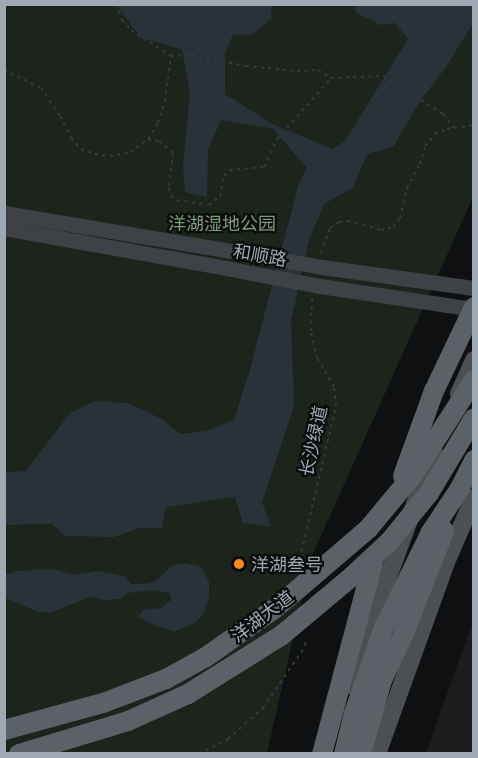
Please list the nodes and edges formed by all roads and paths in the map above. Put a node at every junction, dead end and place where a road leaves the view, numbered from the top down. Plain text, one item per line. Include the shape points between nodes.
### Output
1 (116, 4) edge
2 (171, 56) junction
3 (4, 70) edge
4 (331, 78) junction
5 (474, 125) edge
6 (454, 128) junction
7 (148, 139) junction
8 (4, 213) edge
9 (4, 228) edge
10 (321, 264) junction
11 (474, 288) edge
12 (317, 290) junction
13 (474, 308) edge
14 (474, 360) edge
15 (474, 380) edge
16 (474, 418) edge
17 (474, 460) edge
18 (466, 494) edge
19 (298, 567) dead end
20 (301, 637) dead end
21 (4, 730) edge
22 (19, 753) edge
23 (127, 753) edge
24 (134, 753) edge
25 (199, 753) edge
26 (322, 753) edge
27 (344, 753) edge
28 (361, 753) edge
29 (377, 753) edge

1 - 2 path via 131,30
2 - 4 path via 318,70
2 - 7 path via 165,101
3 - 7 path via 41,88 81,149 110,156 130,152
4 - 6 path via 383,76 443,114
4 - 7 path via 277,140 264,167 230,170 224,176 220,196 209,205 171,196 173,153 159,141
5 - 6 path
6 - 10 path via 435,134 425,146 407,188 400,218 393,227 381,230 339,222 330,228 324,240
8 - 10 main road, 和顺路, bridge
9 - 12 main road, 和顺路, bridge via 231,269
10 - 11 main road, 和顺路
12 - 13 main road, 和顺路
12 - 19 path, 长沙绿道 via 311,331 317,358 334,387 336,406
13 - 26 highway, bridge via 434,391 375,554
14 - 26 main road via 430,462
15 - 21 highway, 洋湖大道, bridge via 413,475 368,530 277,607 206,657 166,679 104,703
16 - 22 highway, 洋湖大道, bridge via 429,493 390,541 282,634 178,699 128,721
17 - 18 highway
18 - 27 highway via 431,532 383,630
18 - 28 highway via 382,680
18 - 29 main road via 447,560
20 - 25 path via 306,645 263,708 228,739
23 - 24 path

